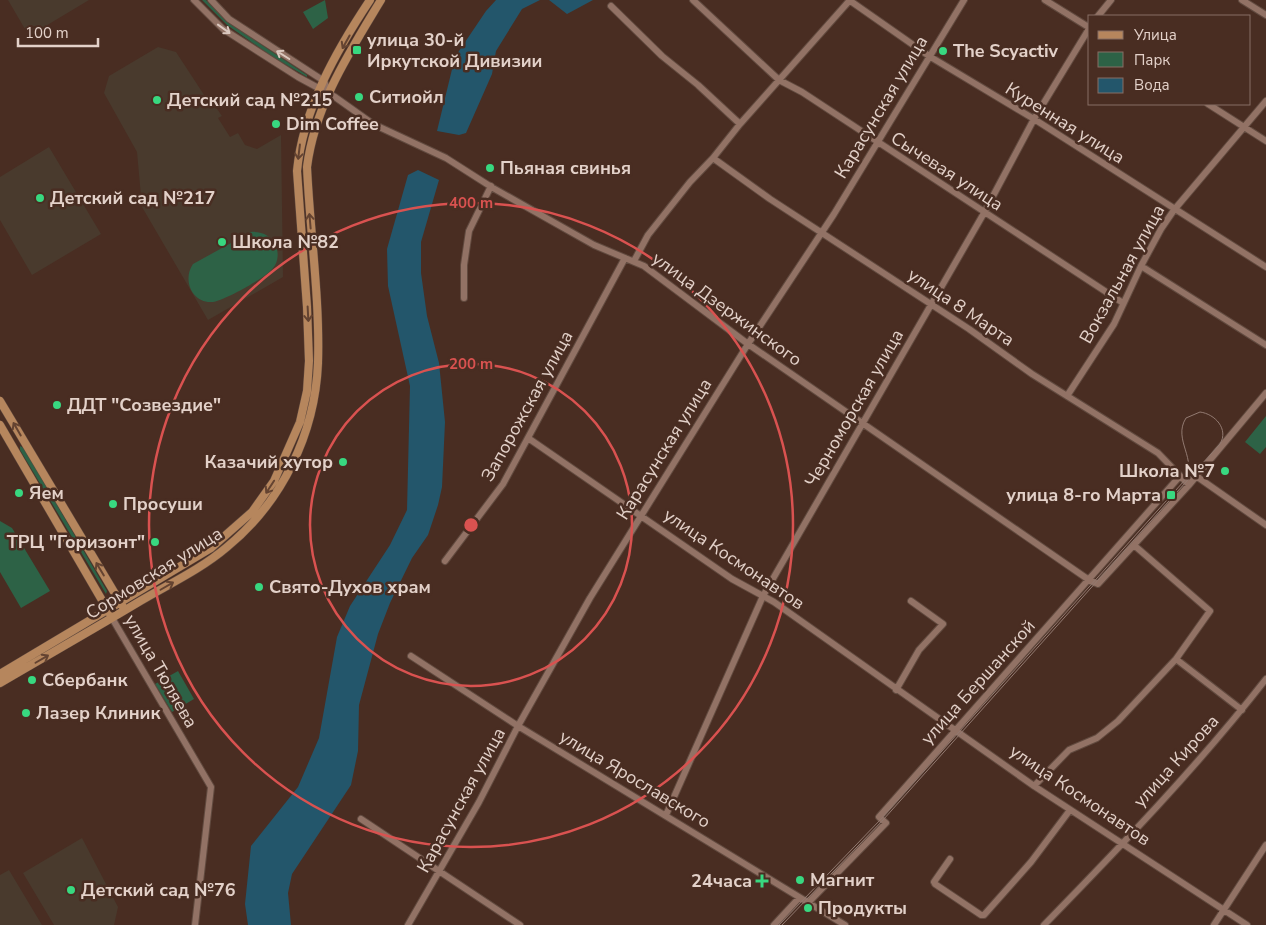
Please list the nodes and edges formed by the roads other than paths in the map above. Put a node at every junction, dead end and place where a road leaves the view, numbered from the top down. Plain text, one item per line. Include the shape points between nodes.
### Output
1 (194, 0) edge
2 (211, 0) edge
3 (370, 0) edge
4 (381, 0) edge
5 (693, 0) edge
6 (964, 0) edge
7 (1045, 0) edge
8 (1111, 0) edge
9 (1242, 0) edge
10 (847, 1) edge
11 (611, 6) dead end
12 (1099, 15) edge
13 (1266, 15) edge
14 (1088, 26) edge
15 (1088, 29) edge
16 (929, 56) junction
17 (779, 80) junction
18 (324, 81) junction
19 (320, 90) junction
20 (329, 93) junction
21 (1266, 101) edge
22 (1210, 105) edge
23 (1034, 119) junction
24 (740, 124) junction
25 (1245, 127) junction
26 (1266, 141) edge
27 (876, 143) junction
28 (713, 158) junction
29 (491, 186) junction
30 (1174, 210) junction
31 (984, 213) junction
32 (822, 231) junction
33 (625, 258) junction
34 (634, 261) junction
35 (1141, 266) junction
36 (1266, 267) edge
37 (464, 298) dead end
38 (1122, 303) junction
39 (930, 305) junction
40 (748, 344) junction
41 (1266, 346) edge
42 (309, 367) junction
43 (317, 367) junction
44 (1265, 395) edge
45 (1067, 396) junction
46 (0, 401) edge
47 (862, 423) junction
48 (0, 425) edge
49 (528, 438) junction
50 (1180, 476) junction
51 (1196, 476) junction
52 (1189, 485) junction
53 (640, 514) junction
54 (1266, 525) edge
55 (1135, 546) junction
56 (445, 561) dead end
57 (1088, 580) junction
58 (763, 596) junction
59 (911, 601) dead end
60 (120, 603) junction
61 (108, 610) junction
62 (125, 611) junction
63 (112, 618) junction
64 (410, 656) dead end
65 (1176, 659) junction
66 (0, 674) edge
67 (1266, 679) edge
68 (0, 683) edge
69 (896, 690) junction
70 (1242, 710) junction
71 (518, 726) junction
72 (956, 729) junction
73 (1034, 786) junction
74 (1070, 810) junction
75 (666, 815) junction
76 (361, 819) dead end
77 (1123, 843) junction
78 (1266, 845) edge
79 (950, 859) dead end
80 (440, 870) junction
81 (800, 898) junction
82 (808, 903) junction
83 (1223, 908) junction
84 (195, 925) edge
85 (408, 925) edge
86 (520, 925) edge
87 (774, 925) edge
88 (845, 925) edge
89 (1044, 925) edge
90 (1214, 925) edge
91 (1247, 925) edge

1 -> 19 street via 223,29
18 -> 2 street via 229,19
3 -> 18 main road, Сормовская улица
4 - 20 main road, Сормовская улица
5 - 17 street, Сычевая улица
6 - 16 street, Карасунская улица
7 - 14 street
8 - 12 street
9 - 13 street
10 - 16 street, Куренная улица
10 - 17 street
11 - 24 street
15 - 23 street, Черноморская улица
16 - 23 street, Куренная улица
16 - 27 street, Карасунская улица
17 - 24 street
17 - 27 street, Сычевая улица
18 - 19 main road, Сормовская улица
18 - 20 street
19 - 20 street
19 -> 42 main road, Сормовская улица via 304,127 297,171
20 - 29 street, улица Дзержинского via 373,124 446,158
43 -> 20 main road, Сормовская улица via 316,287 307,167 315,123
21 - 25 street, Вокзальная улица
22 - 25 street
23 - 30 street, Куренная улица
23 - 31 street, Черноморская улица
24 - 28 street
25 - 26 street
25 - 30 street, Вокзальная улица
27 - 31 street, Сычевая улица
27 - 32 street, Карасунская улица
28 - 32 street, улица 8 Марта
28 - 34 street via 648,235
29 - 33 street, улица Дзержинского via 594,245
29 - 37 street via 469,231
30 - 35 street, Вокзальная улица
30 - 36 street, Куренная улица
31 - 38 street, Сычевая улица
31 - 39 street, Черноморская улица
32 - 39 street, улица 8 Марта
32 - 40 street, Карасунская улица
33 - 34 street, улица Дзержинского
33 - 49 street, Запорожская улица
34 - 40 street, улица Дзержинского
35 - 38 street, Вокзальная улица
35 - 41 street
38 - 45 street, Вокзальная улица via 1114,324
39 - 45 street, улица 8 Марта
39 - 47 street, Черноморская улица
40 - 47 street, улица Дзержинского
40 - 53 street, Карасунская улица
42 - 43 main road
42 -> 60 main road, Сормовская улица via 307,391 291,447 274,481 252,512 211,548
62 -> 43 main road, Сормовская улица via 226,549 270,503 300,448
44 - 51 street
45 - 50 street, улица 8 Марта via 1158,453
60 -> 46 main road, улица Тюляева
47 - 57 street, улица Дзержинского
47 - 58 street, Черноморская улица
48 - 61 main road, улица Тюляева
49 - 53 street, улица Космонавтов
49 - 56 street, Запорожская улица via 503,484
50 - 52 street, улица 8 Марта
50 - 57 street, улица Бершанской
51 - 52 street
51 - 54 street
52 - 55 street
53 - 58 street, улица Космонавтов via 732,579
53 - 71 street, Карасунская улица
55 - 57 street via 1098,584
55 - 65 street via 1210,611
57 - 72 street, улица Бершанской
58 - 69 street, улица Космонавтов
58 - 75 street, Черноморская улица
59 - 69 street via 943,624 919,650
60 - 61 main road, Сормовская улица
60 - 62 main road, улица Тюляева
61 - 63 main road, улица Тюляева
61 - 66 main road, Сормовская улица
62 - 63 main road, Сормовская улица
68 -> 63 main road, Сормовская улица
63 - 84 street, улица Тюляева via 211,787
64 - 71 street, улица Ярославского
65 - 70 street
65 - 73 street via 1118,721 1097,738 1070,750
67 - 70 street, улица Кирова
69 - 72 street, улица Космонавтов
70 - 77 street, улица Кирова
71 - 75 street, улица Ярославского
71 - 80 street, Карасунская улица
72 - 73 street, улица Космонавтов
72 - 82 street, улица Бершанской via 879,817 886,823
73 - 74 street, улица Космонавтов
74 - 77 street, улица Космонавтов
74 - 79 street via 984,914 980,915 935,884
75 - 81 street, улица Ярославского
76 - 80 street
77 - 83 street, улица Космонавтов
77 - 89 street, улица Кирова
78 - 83 street
80 - 85 street, Карасунская улица
80 - 86 street
81 - 82 street, улица Ярославского
81 - 87 street
82 - 88 street, улица Ярославского
83 - 90 street
83 - 91 street, улица Космонавтов

